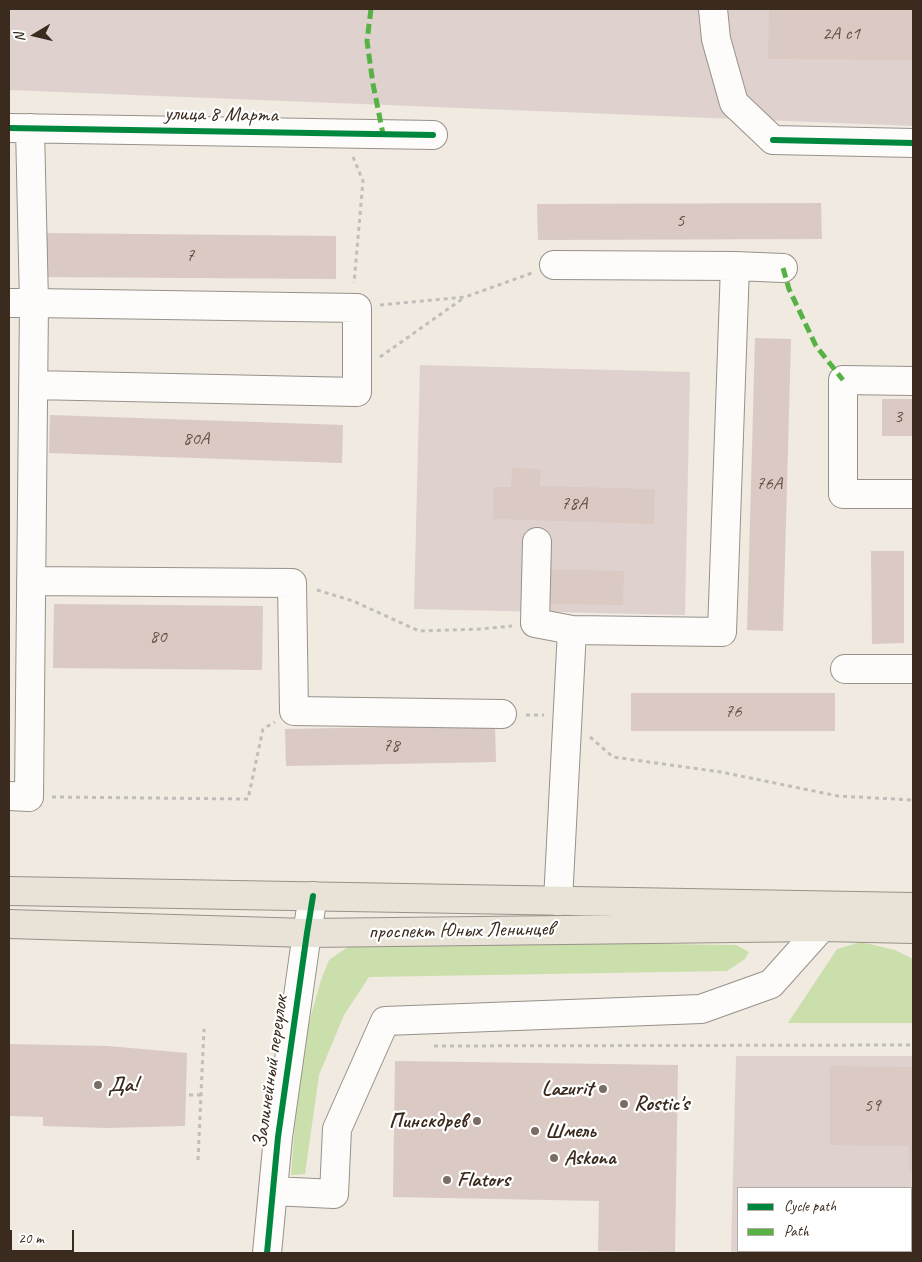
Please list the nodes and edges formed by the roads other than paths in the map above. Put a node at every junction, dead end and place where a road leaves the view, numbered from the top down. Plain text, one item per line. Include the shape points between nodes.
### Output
1 (713, 9) edge
2 (19, 128) edge
3 (433, 134) dead end
4 (913, 143) edge
5 (554, 265) road end
6 (735, 266) junction
7 (783, 268) dead end
8 (21, 303) edge
9 (913, 381) edge
10 (33, 385) junction
11 (913, 494) edge
12 (537, 542) dead end
13 (31, 581) junction
14 (572, 630) junction
15 (844, 669) dead end
16 (913, 669) edge
17 (20, 694) edge
18 (502, 714) road end
19 (19, 796) edge
20 (9, 890) edge
21 (314, 896) junction
22 (558, 901) junction
23 (913, 907) edge
24 (9, 924) edge
25 (822, 927) junction
26 (307, 933) junction
27 (908, 933) edge
28 (273, 1191) junction
29 (267, 1253) edge

1 - 4 street via 716,39 734,104 773,140
2 - 3 street, улица 8 Марта
2 - 8 street
5 - 6 street
6 - 7 street
6 - 14 street via 722,632
8 - 10 street
8 - 10 street via 354,308 357,392
9 - 11 street via 843,380 843,494
10 - 13 street
12 - 14 street via 535,623
13 - 17 street
13 - 18 street via 292,583 294,711
14 - 22 street
15 - 16 street
17 - 19 street
20 - 21 main road, проспект Юных Ленинцев
21 - 22 main road, проспект Юных Ленинцев
21 - 26 street, Залинейный переулок
22 - 23 main road, проспект Юных Ленинцев
24 - 26 main road, проспект Юных Ленинцев
25 - 26 main road, проспект Юных Ленинцев
25 - 27 main road, проспект Юных Ленинцев
25 - 28 street via 771,984 701,1009 385,1021 337,1130 334,1194
26 - 28 street, Залинейный переулок
28 - 29 street, Залинейный переулок

